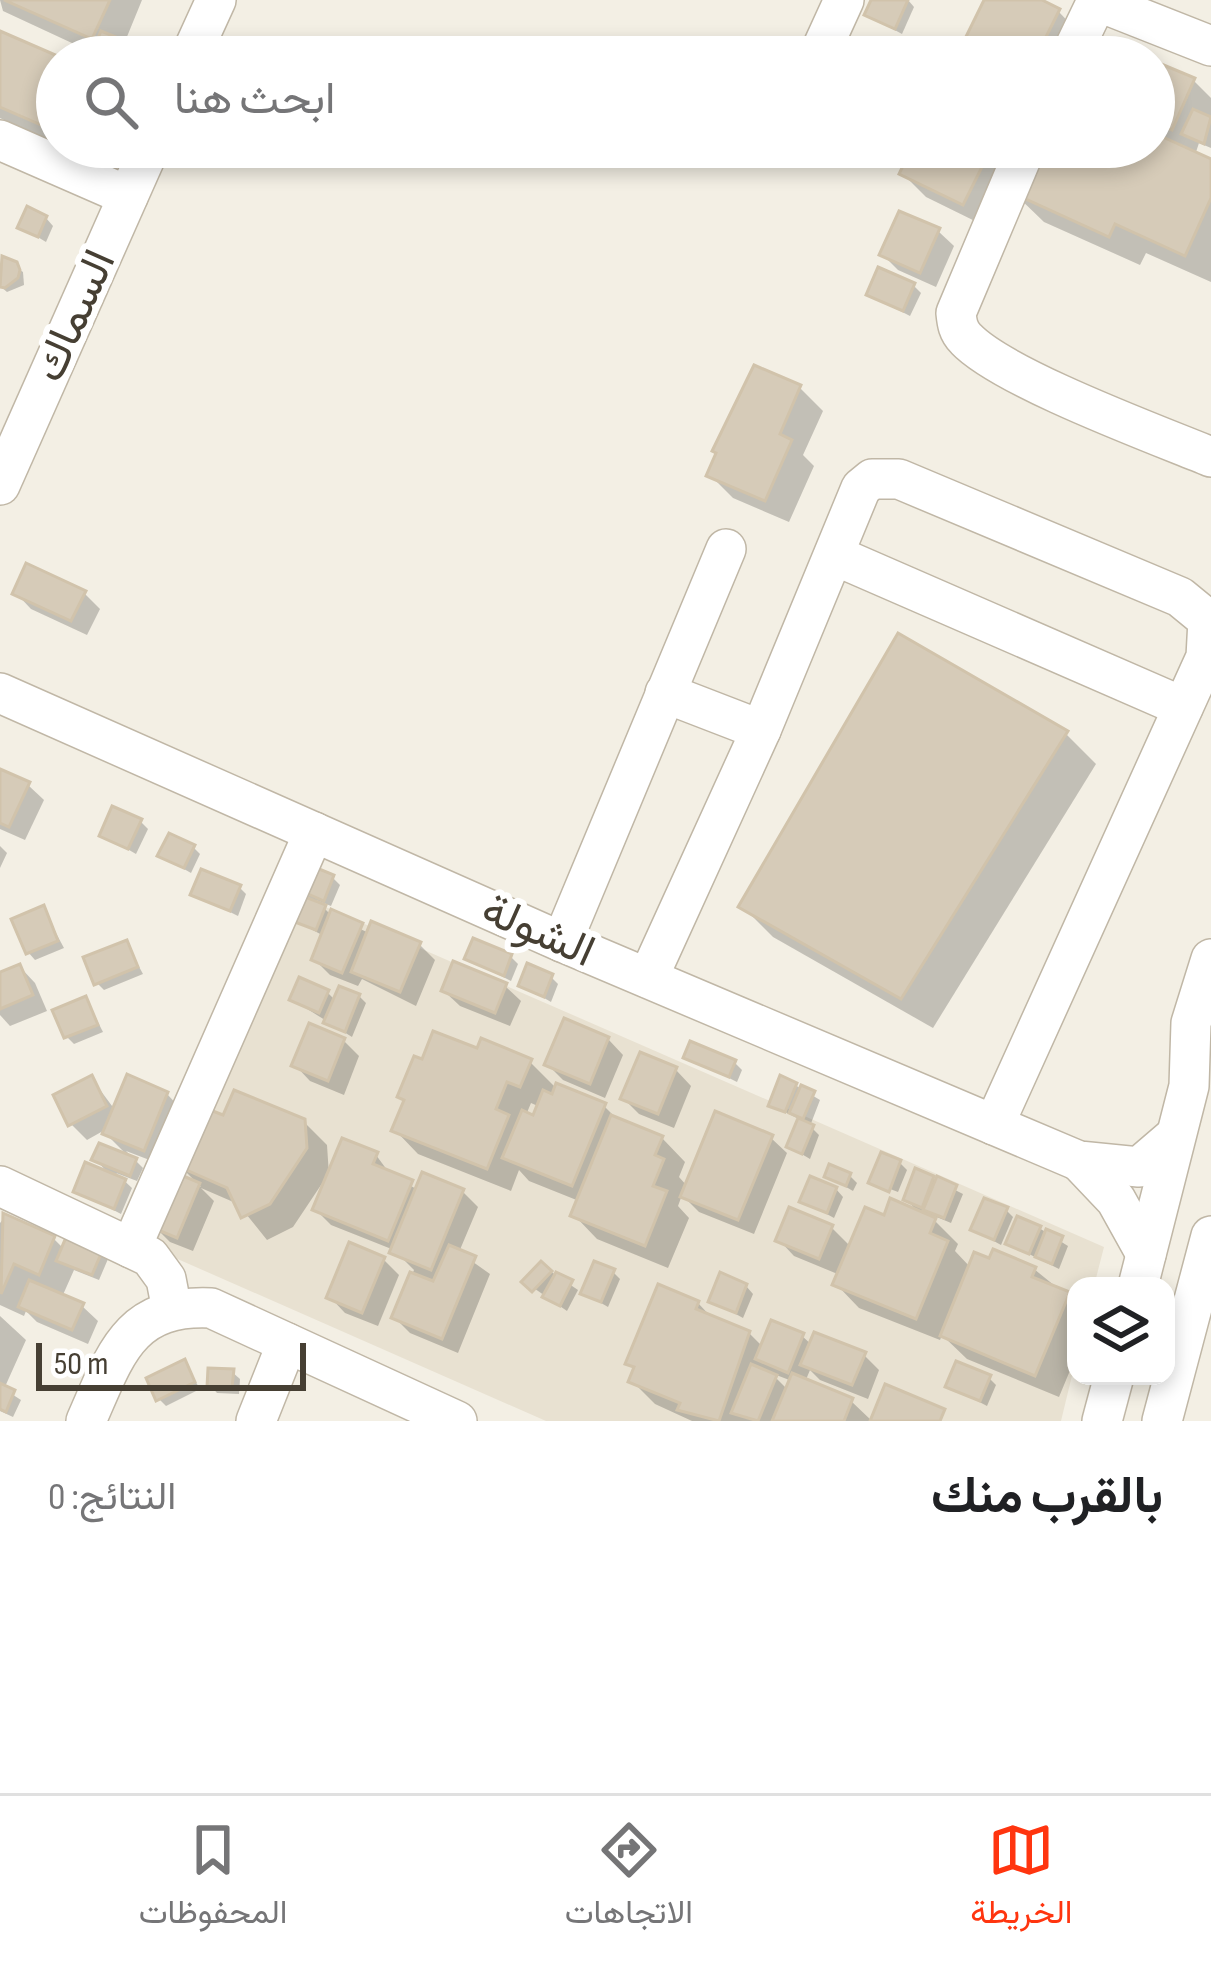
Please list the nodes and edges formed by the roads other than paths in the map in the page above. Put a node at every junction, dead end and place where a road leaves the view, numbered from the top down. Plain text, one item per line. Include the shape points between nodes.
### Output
1 (216, 0) edge
2 (844, 0) edge
3 (1096, 1) edge
4 (200, 36) edge
5 (828, 36) edge
6 (1080, 36) edge
7 (1211, 46) edge
8 (0, 140) edge
9 (36, 156) edge
10 (64, 168) edge
11 (141, 168) edge
12 (1017, 168) edge
13 (128, 196) junction
14 (1211, 457) edge
15 (0, 485) edge
16 (726, 549) dead end
17 (834, 555) junction
18 (0, 692) edge
19 (665, 693) junction
20 (1183, 706) junction
21 (761, 730) junction
22 (314, 832) junction
23 (562, 942) junction
24 (1211, 959) edge
25 (648, 978) junction
26 (1200, 1072) edge
27 (994, 1125) junction
28 (1174, 1137) junction
29 (1079, 1161) junction
30 (0, 1186) edge
31 (1211, 1236) edge
32 (131, 1248) junction
33 (1142, 1270) edge
34 (172, 1310) junction
35 (287, 1343) junction
36 (1112, 1385) edge
37 (86, 1421) edge
38 (256, 1421) edge
39 (457, 1421) edge
40 (1102, 1421) edge
41 (1162, 1421) edge

1 - 4 street
2 - 5 street
3 - 6 street
3 - 7 street
8 - 9 street
10 - 13 street
11 - 13 street, السماك
12 - 14 street via 956,313 958,327 984,354 1030,378
13 - 15 street, السماك
16 - 19 street
17 - 20 street
17 - 20 street via 861,488 886,476 1180,597 1208,620 1210,639
17 - 21 street
18 - 22 street, الشولة
19 - 21 street
19 - 23 street
20 - 27 street
21 - 25 street
22 - 23 street, الشولة
22 - 32 street
23 - 25 street, الشولة
24 - 26 street via 1191,1023
25 - 27 street, الشولة
26 - 28 street
27 - 29 street, الشولة
28 - 29 street, الشولة via 1139,1167
28 - 33 street
29 - 33 street, الشولة via 1116,1200
30 - 32 street
31 - 41 street
32 - 34 street via 166,1279
34 - 35 street via 212,1308
34 - 37 street via 120,1345
35 - 38 street
35 - 39 street
36 - 40 street

